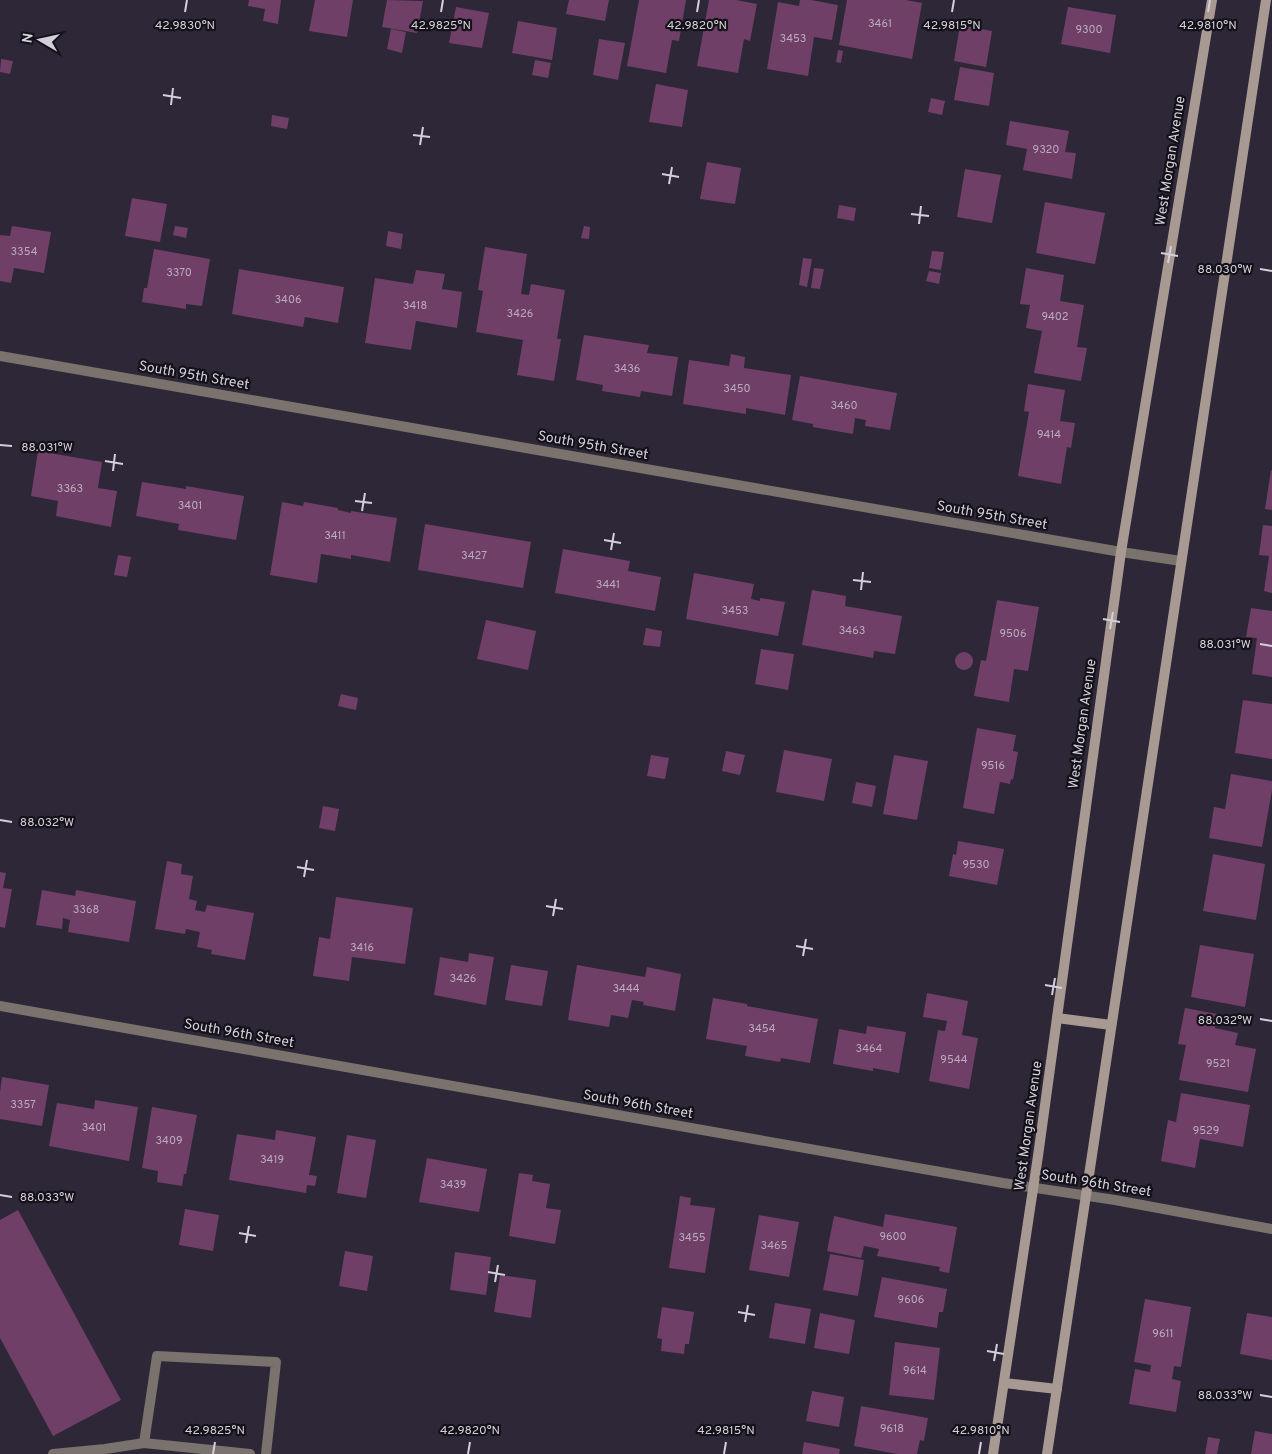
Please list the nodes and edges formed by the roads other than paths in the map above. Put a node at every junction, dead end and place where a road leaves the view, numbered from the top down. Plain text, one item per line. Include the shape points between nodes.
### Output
1 (1212, 0) edge
2 (1266, 0) edge
3 (0, 356) edge
4 (1121, 552) junction
5 (1181, 561) junction
6 (0, 1006) edge
7 (1057, 1018) junction
8 (1111, 1025) junction
9 (1034, 1188) junction
10 (1085, 1195) junction
11 (1272, 1229) edge
12 (1004, 1383) junction
13 (1057, 1389) junction
14 (144, 1443) junction
15 (53, 1454) edge
16 (250, 1454) edge
17 (266, 1454) edge
18 (993, 1454) edge
19 (1047, 1454) edge

1 - 4 street, West Morgan Avenue
2 - 5 street
3 - 4 street, South 95th Street
4 - 5 street, South 95th Street
4 - 7 street, West Morgan Avenue
5 - 8 street
6 - 9 street, South 96th Street
7 - 8 street
7 - 9 street, West Morgan Avenue
8 - 10 street
9 - 10 street, South 96th Street
9 - 12 street, West Morgan Avenue
10 - 11 street, South 96th Street
10 - 13 street
12 - 13 street
12 - 18 street, West Morgan Avenue
13 - 19 street
14 - 15 street
14 - 16 street
14 - 17 street via 157,1356 276,1362

